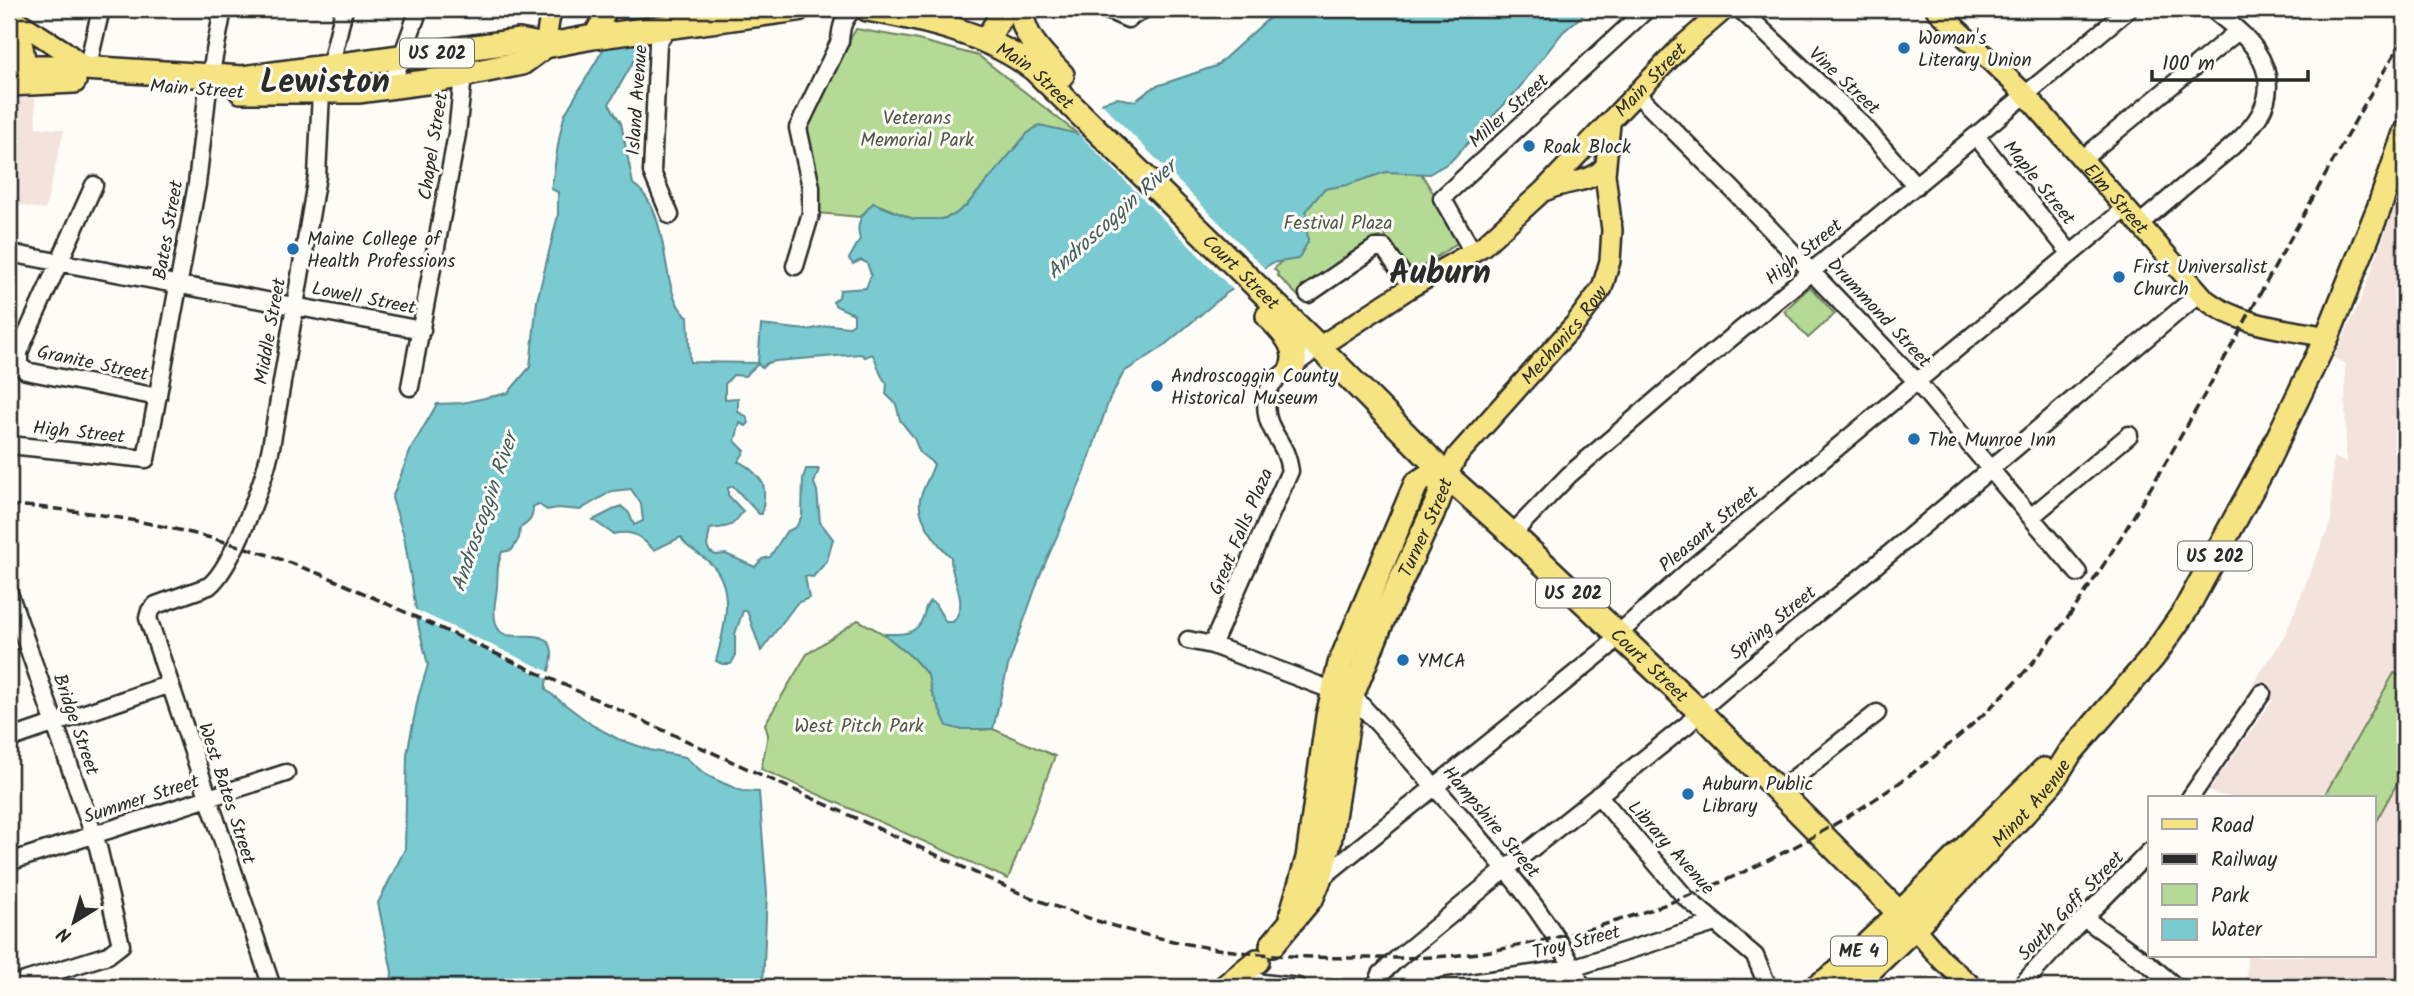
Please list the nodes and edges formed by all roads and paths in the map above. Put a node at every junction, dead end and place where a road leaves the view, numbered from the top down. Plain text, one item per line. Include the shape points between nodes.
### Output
1 (101, 9) edge
2 (223, 9) edge
3 (345, 9) edge
4 (419, 9) edge
5 (551, 9) edge
6 (608, 9) edge
7 (799, 9) edge
8 (854, 9) edge
9 (867, 9) edge
10 (1005, 9) edge
11 (1021, 9) edge
12 (1105, 9) edge
13 (1144, 9) edge
14 (1647, 9) edge
15 (1725, 9) edge
16 (1741, 9) edge
17 (1937, 9) edge
18 (2129, 9) edge
19 (2212, 9) edge
20 (9, 19) edge
21 (662, 28) junction
22 (2238, 32) junction
23 (601, 36) junction
24 (986, 41) junction
25 (545, 46) junction
26 (402, 58) junction
27 (330, 68) junction
28 (87, 69) junction
29 (17, 75) edge
30 (463, 76) junction
31 (209, 83) junction
32 (391, 88) junction
33 (321, 92) junction
34 (1069, 92) junction
35 (1636, 93) junction
36 (2026, 95) junction
37 (1609, 124) junction
38 (2405, 133) edge
39 (1976, 136) junction
40 (1583, 149) junction
41 (2081, 160) junction
42 (1605, 166) junction
43 (94, 186) dead end
44 (1916, 186) junction
45 (1543, 191) junction
46 (1170, 202) joint
47 (2125, 209) junction
48 (670, 215) dead end
49 (2138, 225) junction
50 (1473, 252) junction
51 (9, 253) edge
52 (2071, 254) junction
53 (57, 263) junction
54 (796, 266) dead end
55 (1813, 272) junction
56 (178, 286) junction
57 (1411, 287) junction
58 (2200, 293) junction
59 (1308, 295) dead end
60 (1262, 301) junction
61 (295, 306) junction
62 (422, 330) junction
63 (2327, 337) junction
64 (1320, 347) junction
65 (1291, 370) junction
66 (1917, 382) junction
67 (410, 387) dead end
68 (1268, 393) junction
69 (158, 397) junction
70 (1398, 428) junction
71 (2130, 435) dead end
72 (9, 444) edge
73 (146, 459) joint
74 (1990, 470) junction
75 (1447, 476) junction
76 (1416, 484) junction
77 (2031, 517) junction
78 (1512, 534) junction
79 (2078, 573) dead end
80 (9, 593) edge
81 (150, 611) joint
82 (1617, 635) junction
83 (1188, 640) dead end
84 (1212, 645) junction
85 (170, 684) junction
86 (2262, 692) dead end
87 (1343, 693) junction
88 (1699, 711) junction
89 (1877, 712) dead end
90 (54, 723) junction
91 (9, 739) edge
92 (286, 773) dead end
93 (1435, 785) junction
94 (1779, 792) junction
95 (1598, 795) junction
96 (2191, 796) edge
97 (209, 799) junction
98 (94, 835) junction
99 (2148, 853) edge
100 (9, 862) edge
101 (1506, 869) junction
102 (1319, 880) junction
103 (2084, 918) junction
104 (1907, 920) junction
105 (1290, 923) junction
106 (1715, 923) junction
107 (1248, 967) edge
108 (1572, 968) junction
109 (9, 986) edge
110 (271, 987) edge
111 (1298, 987) edge
112 (1376, 987) edge
113 (1443, 987) edge
114 (1582, 987) edge
115 (1768, 987) edge
116 (1817, 987) edge
117 (1852, 987) edge
118 (1973, 987) edge
119 (2020, 987) edge
120 (2176, 987) edge

1 - 28 street
2 - 31 street, Bates Street
3 - 27 street, Middle Street
4 - 26 street
5 - 25 main road
6 - 23 main road
7 - 21 highway, Main Street / US 202
8 - 54 street via 846,16 840,41 798,128 811,187 811,213
9 - 24 highway, Main Street / US 202
10 - 24 highway
11 - 34 highway via 1030,41
12 - 13 street via 1124,19
14 - 50 street, Miller Street via 1442,198
15 - 35 main road, Main Street
16 - 44 street, Vine Street via 1859,121
17 - 36 main road, Elm Street
18 - 36 street, High Street
19 - 22 street
20 - 28 main road
20 - 29 main road via 23,45
21 - 23 highway, Main Street / US 202
21 - 48 street, Island Avenue via 652,172
22 - 41 street
22 - 49 street via 2255,49 2266,70 2265,107 2252,129
23 - 25 highway, Main Street / US 202
24 - 34 highway, Main Street / US 202 via 1015,54
25 - 26 highway, Main Street / US 202 via 519,41
25 - 30 highway, Main Street / US 202 via 522,62
26 - 27 highway, Main Street / US 202
26 - 32 street
27 - 31 highway, Main Street / US 202
27 - 33 street, Middle Street
28 - 29 highway, Main Street / US 202
28 - 31 highway, Main Street / US 202
29 - 31 highway, Main Street / US 202
30 - 32 highway, Main Street / US 202
30 - 62 street, Chapel Street
31 - 33 highway, Main Street / US 202
31 - 56 street, Bates Street
32 - 33 highway, Main Street / US 202
33 - 61 street, Middle Street via 317,176
34 - 46 highway, Main Street / US 202 via 1102,134
35 - 37 main road, Main Street
35 - 55 street, Drummond Street
36 - 39 street, High Street
36 - 41 main road, Elm Street
37 - 40 main road, Main Street
37 - 42 main road, Main Street
38 - 63 highway, US 202
39 - 44 street, High Street
39 - 52 street, Maple Street
40 - 42 main road
40 - 45 main road, Main Street
41 - 47 main road, Elm Street
42 - 45 main road, Main Street via 1595,178
42 - 75 main road, Mechanics Row via 1612,230 1602,288 1457,456
43 - 53 street
44 - 55 street, High Street
45 - 50 main road, Main Street
46 - 60 highway, Court Street / US 202 via 1227,258
47 - 49 main road, Elm Street
47 - 52 street, Pleasant Street
49 - 58 main road, Elm Street
50 - 57 main road, Main Street
51 - 53 street, Lowell Street
52 - 66 street, Pleasant Street
53 - 56 street, Lowell Street
53 - 69 street, Granite Street via 24,340 20,366 26,371
55 - 66 street, Drummond Street
55 - 78 street, High Street via 1569,475
56 - 61 street, Lowell Street
56 - 69 street, Bates Street
57 - 59 street via 1384,248 1375,248
57 - 64 main road, Main Street
58 - 63 main road, Elm Street via 2237,317
58 - 74 street, Spring Street
60 - 64 highway, Court Street / US 202
60 - 65 highway via 1290,341 1295,357
61 - 62 street, Lowell Street
61 - 81 street, Middle Street via 267,468 228,560 209,586
62 - 67 street, Chapel Street
63 - 104 highway, Minot Avenue / US 202 via 2265,464 2185,611 2153,657 2024,813
64 - 65 street
64 - 68 street via 1310,366
64 - 70 highway, Court Street / US 202
65 - 68 street via 1271,384
66 - 74 street, Drummond Street
66 - 82 street, Pleasant Street
68 - 84 street, Great Falls Plaza via 1266,414 1286,451 1290,471
69 - 73 street, Bates Street
70 - 75 highway, Court Street / US 202
70 - 76 highway
71 - 77 street
72 - 73 street, High Street
74 - 77 street, Drummond Street
74 - 88 street, Spring Street
75 - 76 highway, Turner Street via 1425,478
75 - 78 highway, Court Street / US 202
75 - 87 highway, Turner Street via 1382,621
76 - 87 highway, Turner Street via 1340,664
77 - 79 street, Drummond Street
78 - 82 highway, Court Street / US 202
80 - 90 street, Bridge Street
81 - 85 street, West Bates Street via 150,627
82 - 88 highway, Court Street / US 202
82 - 93 street, Pleasant Street via 1608,647
83 - 84 street
84 - 87 street
85 - 90 street
85 - 97 street, West Bates Street
86 - 96 street
87 - 93 street, Hampshire Street
87 - 102 highway, Turner Street via 1329,843
87 - 105 highway, Turner Street via 1328,716 1308,858
88 - 94 highway, Court Street / US 202
88 - 95 street, Spring Street
89 - 94 street
90 - 91 street
90 - 98 street, Bridge Street
92 - 97 street, Summer Street
93 - 101 street, Hampshire Street
93 - 102 street, Pleasant Street
94 - 104 highway, Court Street / US 202
95 - 101 street, Spring Street
95 - 106 street, Library Avenue via 1685,897
97 - 98 street, Summer Street
97 - 110 street, West Bates Street
98 - 100 street, Summer Street
98 - 109 street, Bridge Street via 121,945 91,961
99 - 103 street, South Goff Street
101 - 108 street, Hampshire Street via 1547,922
101 - 112 street, Spring Street via 1396,959
102 - 105 highway, Turner Street via 1312,897
103 - 119 street, South Goff Street
103 - 120 street
104 - 116 highway, ME 4
104 - 117 highway, ME 4
104 - 118 main road, Court Street
105 - 107 highway, Turner Street
106 - 108 street, Troy Street
106 - 115 street, Library Avenue via 1755,956
107 - 111 street via 1263,983
108 - 113 street, Troy Street
108 - 114 street, Hampshire Street

